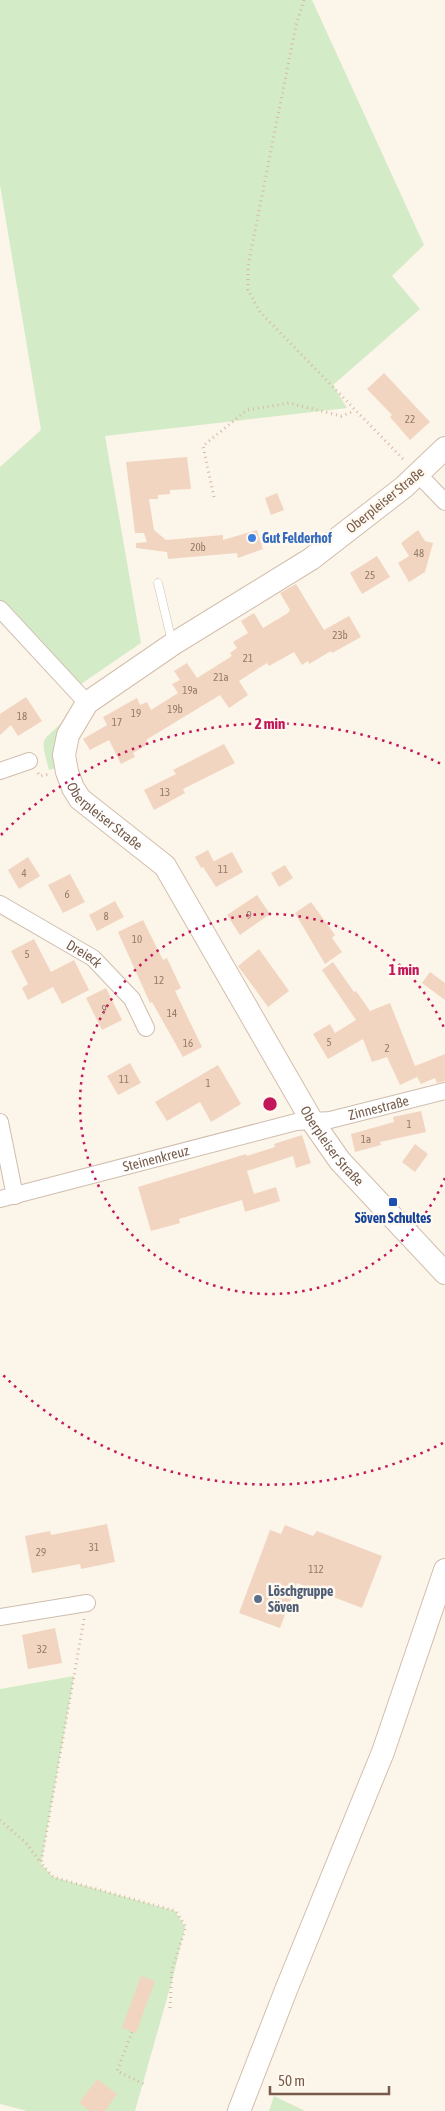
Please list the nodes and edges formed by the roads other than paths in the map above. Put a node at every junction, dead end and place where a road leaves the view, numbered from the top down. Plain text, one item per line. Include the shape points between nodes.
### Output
1 (445, 448) edge
2 (418, 474) junction
3 (445, 502) edge
4 (158, 583) dead end
5 (0, 609) edge
6 (173, 644) junction
7 (87, 703) junction
8 (29, 761) road end
9 (0, 771) edge
10 (0, 904) edge
11 (146, 1028) dead end
12 (445, 1091) edge
13 (312, 1121) junction
14 (0, 1122) edge
15 (8, 1198) edge
16 (442, 1264) edge
17 (445, 1570) edge
18 (87, 1603) road end
19 (0, 1617) edge
20 (240, 2111) edge

1 - 2 main road, Oberpleiser Straße
2 - 3 street
2 - 6 main road, Oberpleiser Straße via 311,559
4 - 6 lane
5 - 7 street
6 - 7 main road, Oberpleiser Straße
7 - 13 main road, Oberpleiser Straße via 68,735 64,755 73,788 80,799 165,866
8 - 9 street
10 - 11 street, Dreieck via 93,958 132,999
12 - 13 street, Zinnestraße via 330,1120
13 - 15 street, Steinenkreuz via 296,1122
13 - 16 main road, Oberpleiser Straße via 340,1161
14 - 15 street
17 - 20 main road via 383,1752
18 - 19 street

